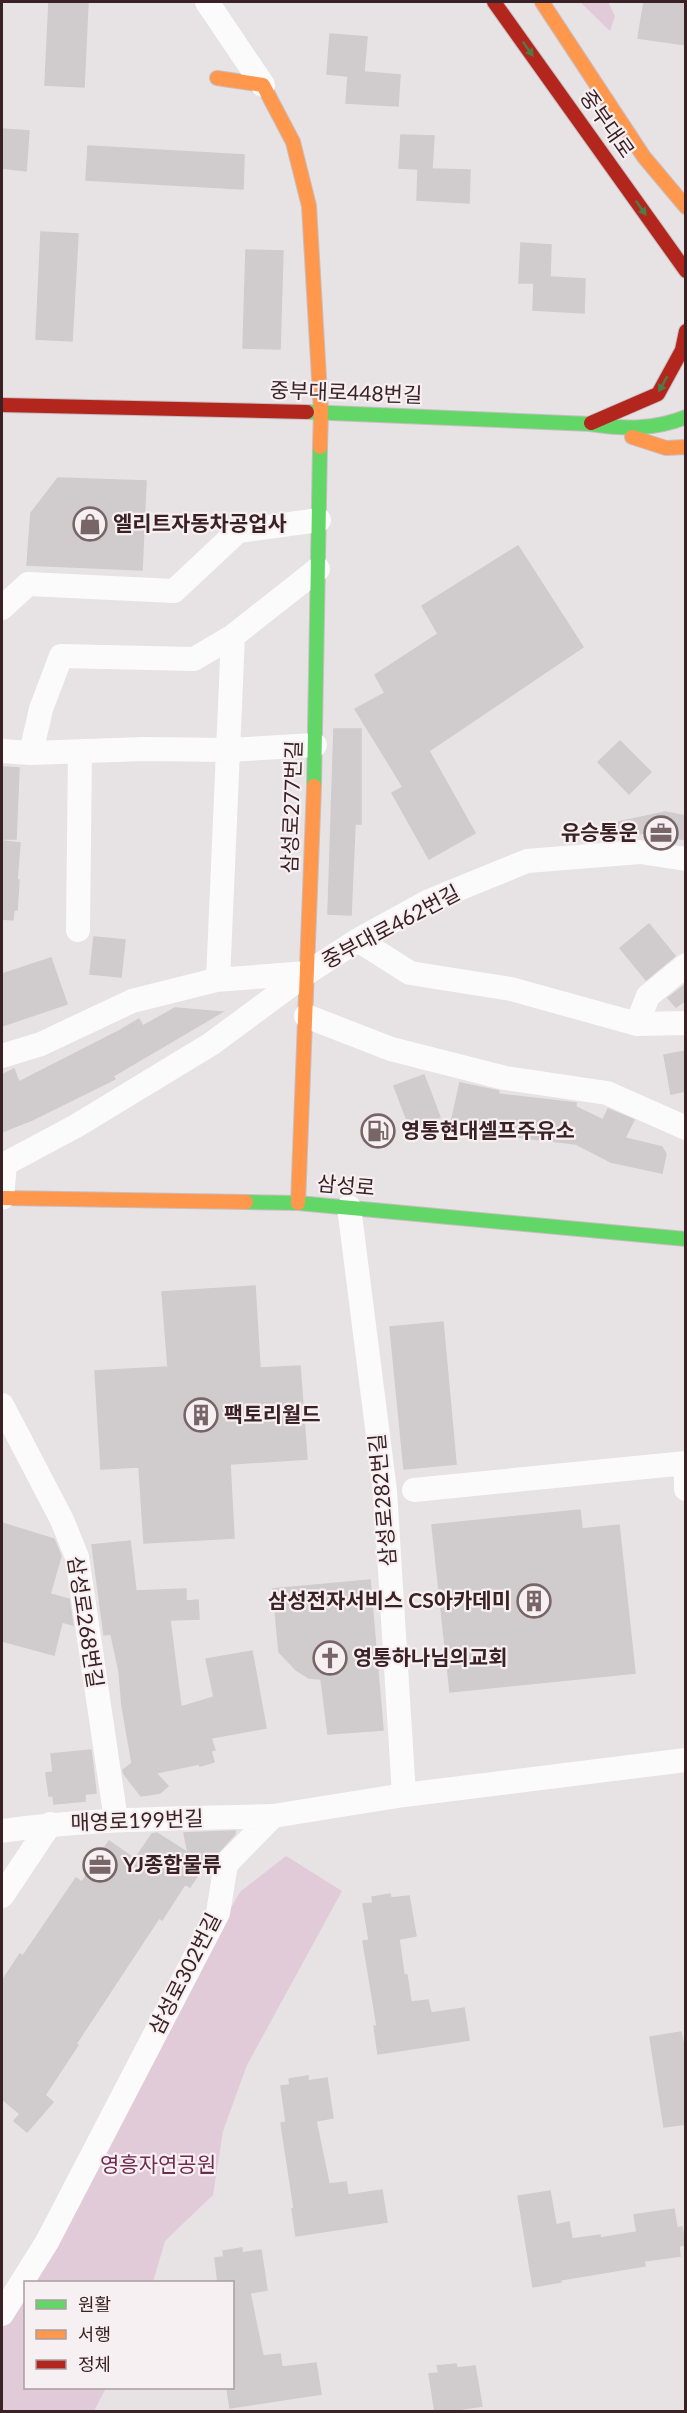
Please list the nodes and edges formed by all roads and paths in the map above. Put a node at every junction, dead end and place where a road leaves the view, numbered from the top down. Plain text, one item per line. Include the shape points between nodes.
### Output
1 (207, 2) edge
2 (494, 2) edge
3 (542, 2) edge
4 (217, 78) dead end
5 (263, 85) junction
6 (686, 207) edge
7 (686, 271) edge
8 (686, 331) edge
9 (2, 405) edge
10 (321, 412) junction
11 (686, 417) edge
12 (590, 424) junction
13 (686, 447) edge
14 (319, 520) junction
15 (318, 569) junction
16 (2, 608) edge
17 (233, 636) junction
18 (315, 746) junction
19 (229, 750) junction
20 (2, 751) edge
21 (80, 752) junction
22 (31, 753) junction
23 (686, 859) edge
24 (78, 930) dead end
25 (358, 940) junction
26 (686, 966) edge
27 (307, 973) junction
28 (218, 980) junction
29 (306, 1016) junction
30 (686, 1023) edge
31 (637, 1024) junction
32 (2, 1056) edge
33 (686, 1128) edge
34 (2, 1198) edge
35 (298, 1203) junction
36 (350, 1207) junction
37 (685, 1238) edge
38 (2, 1405) edge
39 (686, 1462) edge
40 (686, 1476) edge
41 (686, 1489) edge
42 (414, 1490) dead end
43 (686, 1761) edge
44 (404, 1795) junction
45 (273, 1816) junction
46 (116, 1820) junction
47 (50, 1824) junction
48 (2, 1831) edge
49 (2, 1896) edge
50 (2, 2314) edge

1 - 5 street
2 -> 7 street, 중부대로
3 - 6 street, 중부대로 via 644,157
4 - 5 street
5 - 10 street, 삼성로277번길 via 293,142 309,206
8 -> 12 street via 682,350 658,394
9 - 10 street, 중부대로448번길
10 - 12 street, 중부대로448번길
10 - 14 street, 삼성로277번길
11 - 12 street, 중부대로448번길 via 665,426 623,429
12 - 13 street via 666,447
14 - 15 street, 삼성로277번길
14 - 16 street via 238,531 174,591 28,584
15 - 17 street
15 - 18 street, 삼성로277번길
17 - 19 street
17 - 22 street via 194,659 61,656 41,709
18 - 19 street
18 - 27 street, 삼성로277번길
19 - 21 street
19 - 28 street
20 - 22 street
21 - 22 street
21 - 24 street
23 - 25 street, 중부대로462번길 via 640,852 527,861 429,901
25 - 27 street, 중부대로462번길
25 - 31 street via 410,974 511,989
26 - 31 street via 648,996
27 - 28 street
27 - 29 street, 삼성로277번길
27 - 34 street, 중부대로462번길 via 211,1044 5,1164
28 - 32 street via 132,1001 41,1044
29 - 33 street via 391,1049 505,1078 607,1093
29 - 35 street, 삼성로277번길
30 - 31 street
34 - 35 street, 삼성로
35 - 36 street, 삼성로
36 - 37 street, 삼성로
36 - 44 street, 삼성로282번길 via 385,1491
38 - 46 street, 삼성로268번길 via 77,1557
39 - 42 street
40 - 41 street
43 - 44 street
44 - 45 street
45 - 46 street, 매영로199번길
45 - 50 street, 삼성로302번길 via 226,1864 218,1913 47,2242
46 - 47 street, 매영로199번길
47 - 48 street, 매영로199번길
47 - 49 street

